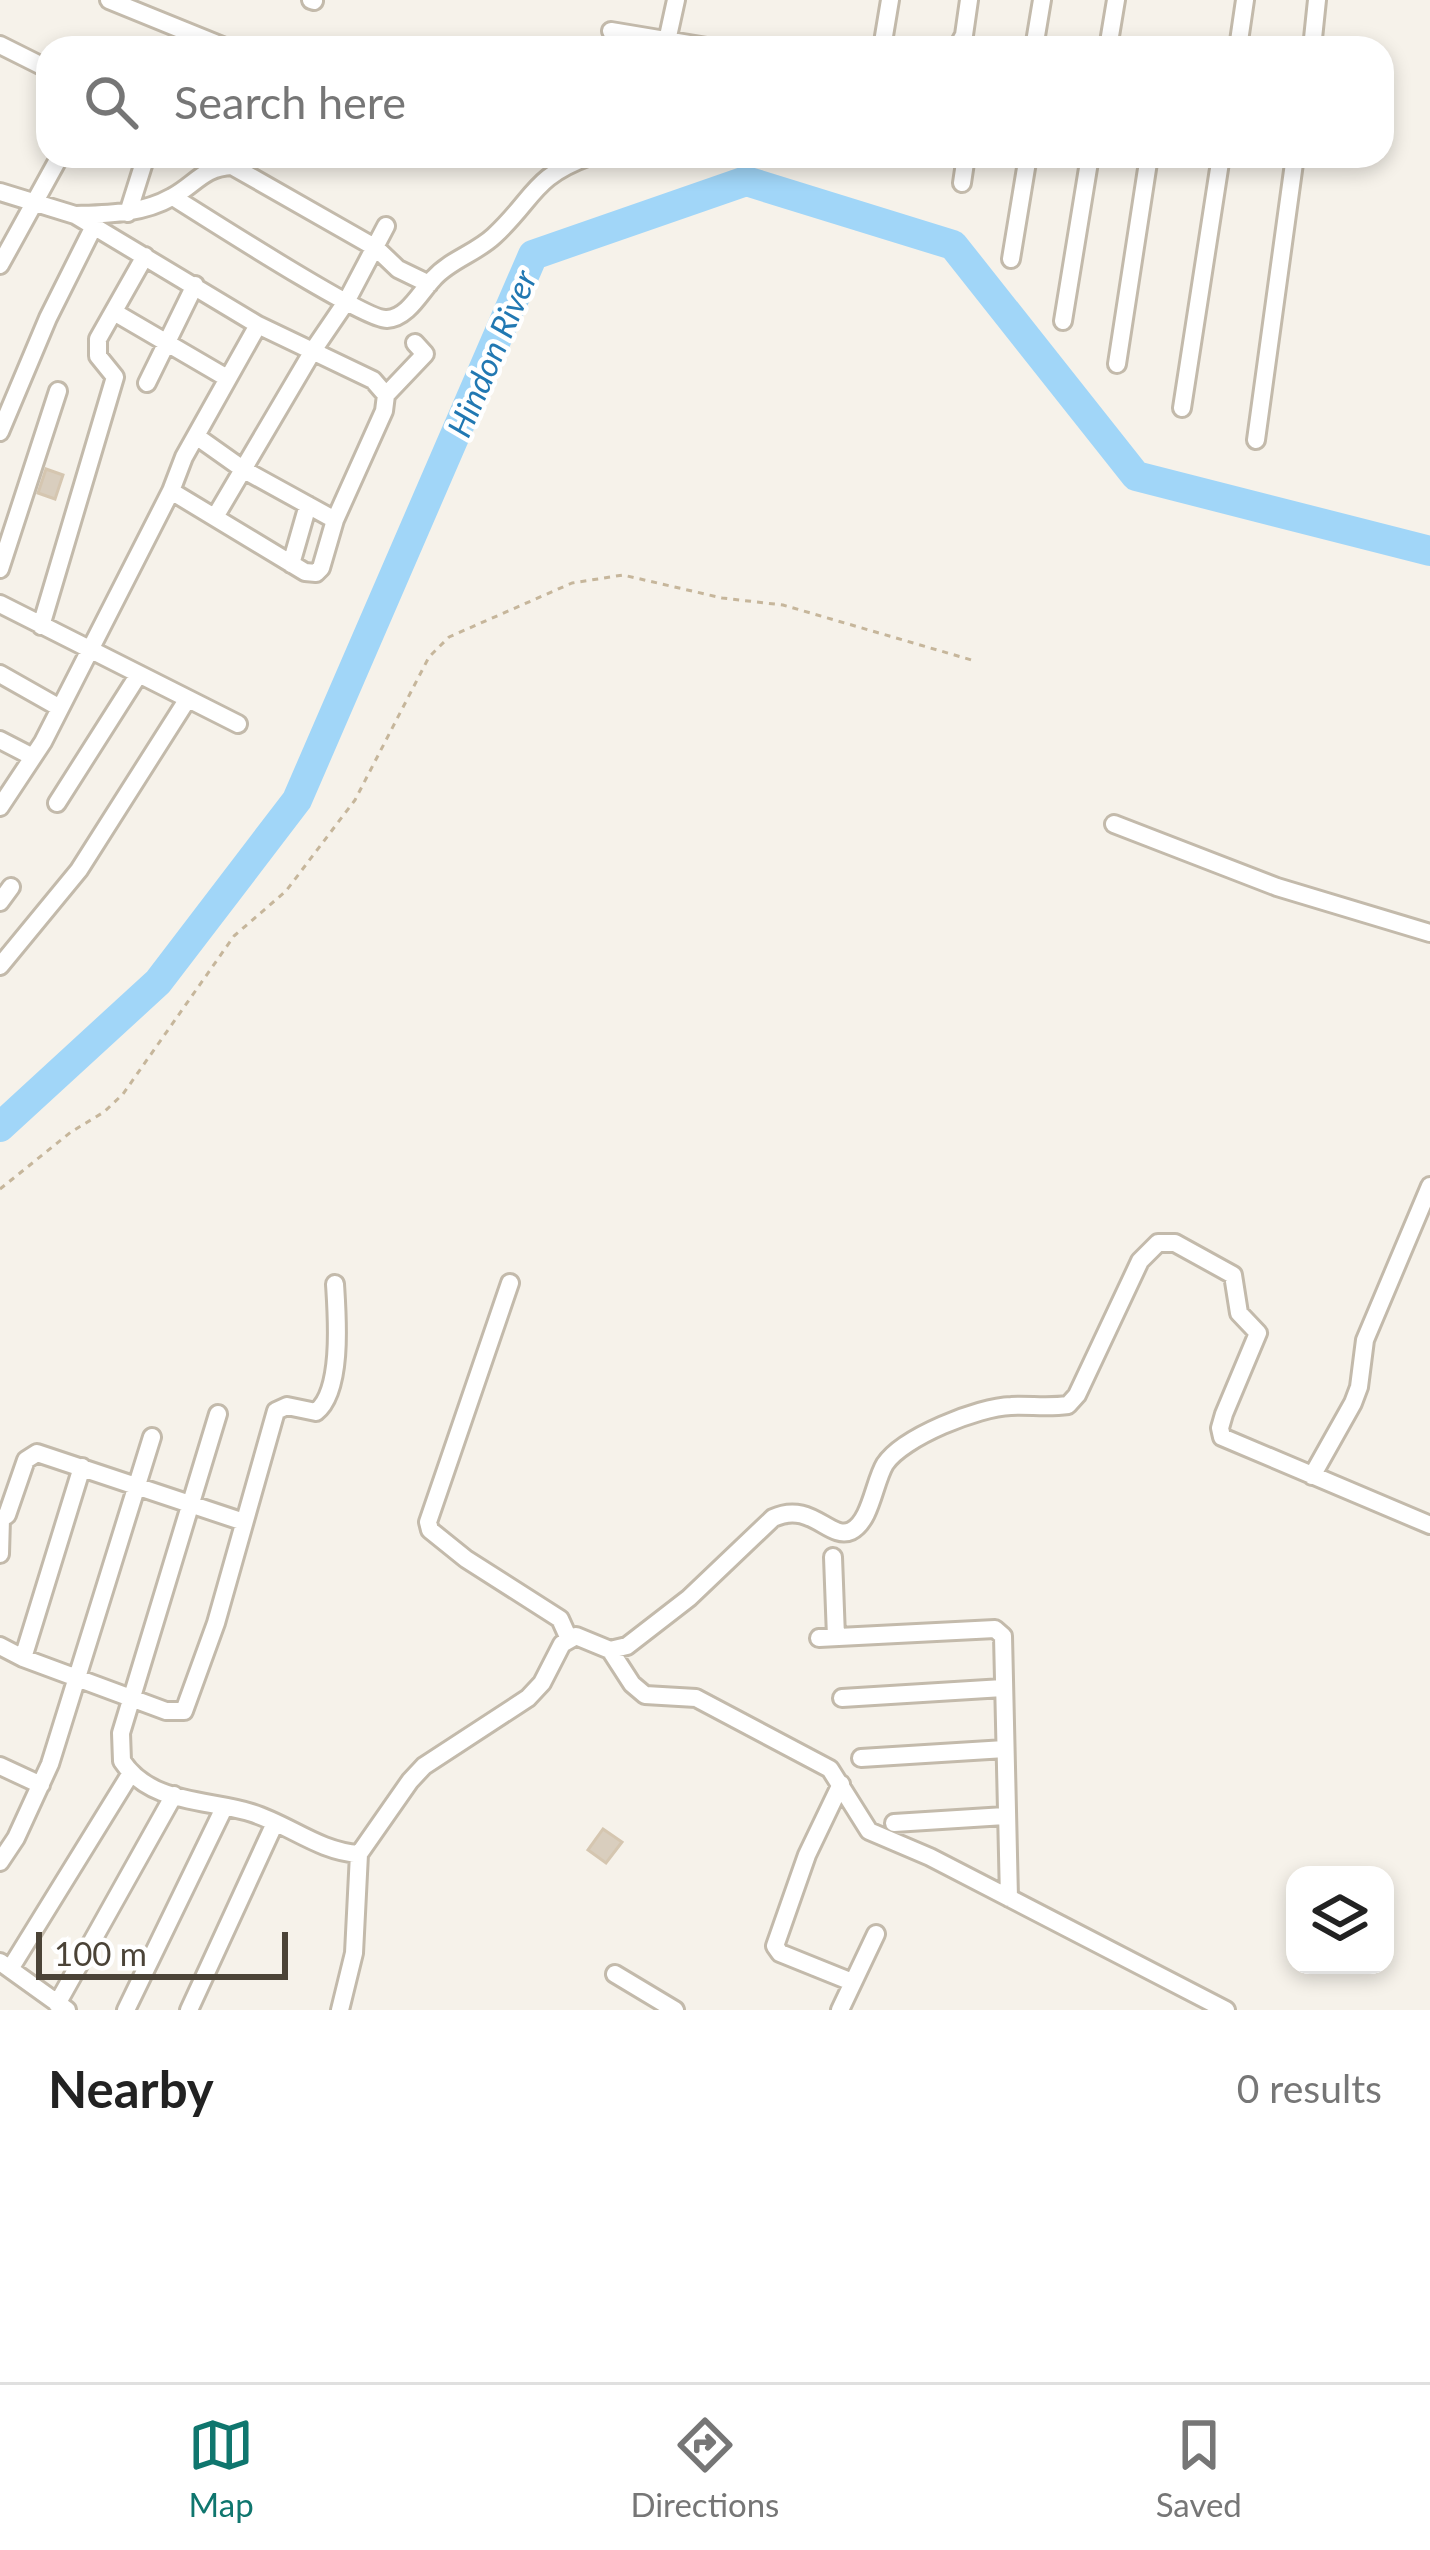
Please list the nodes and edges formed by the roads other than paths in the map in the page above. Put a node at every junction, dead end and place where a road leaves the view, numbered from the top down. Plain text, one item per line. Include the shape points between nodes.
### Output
1 (109, 0) edge
2 (676, 0) edge
3 (890, 0) edge
4 (969, 0) edge
5 (1042, 0) edge
6 (1116, 0) edge
7 (1245, 0) edge
8 (1317, 0) edge
9 (611, 31) dead end
10 (198, 36) edge
11 (635, 36) edge
12 (674, 36) edge
13 (884, 36) edge
14 (963, 36) edge
15 (1036, 36) edge
16 (1110, 36) edge
17 (1240, 36) edge
18 (1313, 36) edge
19 (0, 44) edge
20 (36, 63) edge
21 (53, 168) edge
22 (142, 168) edge
23 (222, 168) edge
24 (236, 168) edge
25 (563, 168) edge
26 (964, 168) edge
27 (1026, 168) edge
28 (1088, 168) edge
29 (1146, 168) edge
30 (1219, 168) edge
31 (1293, 168) edge
32 (962, 183) dead end
33 (0, 193) edge
34 (172, 197) junction
35 (32, 201) junction
36 (128, 213) junction
37 (75, 215) junction
38 (94, 226) junction
39 (386, 226) dead end
40 (376, 248) junction
41 (146, 256) junction
42 (1011, 259) dead end
43 (0, 265) edge
44 (429, 284) junction
45 (195, 285) junction
46 (346, 302) junction
47 (114, 312) junction
48 (1063, 321) dead end
49 (258, 325) junction
50 (167, 343) junction
51 (415, 343) dead end
52 (314, 349) junction
53 (1117, 364) dead end
54 (227, 378) junction
55 (147, 383) dead end
56 (58, 391) dead end
57 (386, 395) junction
58 (1182, 408) dead end
59 (0, 432) edge
60 (196, 436) junction
61 (1256, 440) dead end
62 (244, 470) junction
63 (171, 491) junction
64 (308, 505) junction
65 (215, 517) junction
66 (335, 520) junction
67 (291, 564) junction
68 (0, 569) edge
69 (0, 604) edge
70 (41, 626) junction
71 (91, 649) junction
72 (0, 674) edge
73 (139, 674) junction
74 (187, 700) junction
75 (61, 708) junction
76 (238, 724) dead end
77 (0, 740) edge
78 (33, 758) junction
79 (57, 802) dead end
80 (1, 805) edge
81 (1114, 824) dead end
82 (1430, 933) edge
83 (0, 966) edge
84 (1430, 1186) edge
85 (510, 1283) dead end
86 (335, 1284) dead end
87 (218, 1414) dead end
88 (152, 1437) dead end
89 (82, 1468) junction
90 (1312, 1476) junction
91 (137, 1486) junction
92 (190, 1504) junction
93 (1, 1519) edge
94 (244, 1522) junction
95 (1430, 1525) edge
96 (0, 1554) edge
97 (833, 1557) dead end
98 (568, 1639) junction
99 (0, 1646) edge
100 (610, 1650) junction
101 (23, 1658) junction
102 (76, 1679) junction
103 (1003, 1688) junction
104 (842, 1698) dead end
105 (133, 1699) junction
106 (1005, 1749) junction
107 (862, 1758) dead end
108 (0, 1766) edge
109 (131, 1773) junction
110 (841, 1784) junction
111 (40, 1785) junction
112 (173, 1795) junction
113 (224, 1808) junction
114 (1005, 1816) junction
115 (275, 1823) junction
116 (894, 1823) dead end
117 (359, 1854) junction
118 (0, 1862) edge
119 (1009, 1898) junction
120 (876, 1934) dead end
121 (5, 1966) edge
122 (615, 1973) dead end
123 (852, 1982) junction
124 (52, 2005) edge
125 (126, 2010) edge
126 (189, 2010) edge
127 (340, 2010) edge
128 (675, 2010) edge
129 (841, 2010) edge
130 (1226, 2010) edge

1 - 10 street
2 - 12 street
3 - 13 street
4 - 14 street
5 - 15 street
6 - 16 street
7 - 17 street
8 - 18 street
9 - 11 street
19 - 20 street
21 - 35 street
22 - 36 street
23 - 34 street via 203,172
24 - 40 street
25 - 44 street
26 - 32 street
27 - 42 street
28 - 48 street
29 - 53 street
30 - 58 street
31 - 61 street
33 - 35 street
34 - 36 street
34 - 46 street
35 - 37 street
35 - 43 street
36 - 37 street
37 - 38 street
38 - 41 street
38 - 59 street
39 - 40 street
40 - 44 street
40 - 46 street
41 - 45 street
41 - 47 street
44 - 46 street via 388,319
45 - 49 street
45 - 50 street
46 - 52 street
47 - 50 street
47 - 70 street via 96,352 115,377
49 - 52 street
49 - 54 street
50 - 54 street
50 - 55 street
51 - 57 street via 425,354
52 - 57 street
52 - 62 street
54 - 60 street
56 - 68 street
57 - 66 street
60 - 62 street
60 - 63 street
62 - 64 street
62 - 65 street
63 - 65 street
63 - 71 street
64 - 66 street
64 - 67 street
65 - 67 street
66 - 67 street via 321,568 305,572
69 - 70 street
70 - 71 street
71 - 73 street
71 - 75 street
72 - 75 street
73 - 74 street
73 - 79 street
74 - 76 street
74 - 83 street via 79,870
75 - 78 street
77 - 78 street
78 - 80 street
81 - 82 street via 1277,887
84 - 90 street via 1365,1340 1360,1387
85 - 98 street via 428,1522 466,1559 560,1618
86 - 94 street via 338,1340 325,1404 316,1412 276,1412
87 - 92 street
88 - 91 street
89 - 91 street
89 - 93 street via 31,1454
89 - 101 street
90 - 95 street
90 - 100 street via 1222,1437 1258,1333 1239,1313 1233,1275 1158,1243 1140,1261 1067,1405 994,1408 912,1438 884,1466 853,1530 786,1511 689,1598 627,1646
91 - 92 street
91 - 102 street
92 - 94 street
92 - 105 street
93 - 96 street
94 - 105 street via 184,1711
97 - 103 street via 827,1638 995,1629 1004,1636
98 - 100 street
98 - 117 street via 528,1698 424,1766
99 - 101 street
100 - 110 street via 645,1695 696,1698 823,1764
101 - 102 street
102 - 105 street
102 - 111 street
103 - 104 street
103 - 106 street
105 - 109 street via 120,1750
106 - 107 street
106 - 114 street
108 - 111 street
109 - 112 street
109 - 121 street
110 - 119 street via 869,1831
110 - 123 street via 775,1946
111 - 118 street
112 - 113 street
112 - 124 street
113 - 115 street
113 - 125 street
114 - 116 street
114 - 119 street
115 - 117 street via 330,1850
115 - 126 street
117 - 127 street via 354,1953
119 - 130 street
120 - 123 street
121 - 124 street
122 - 128 street
123 - 129 street

